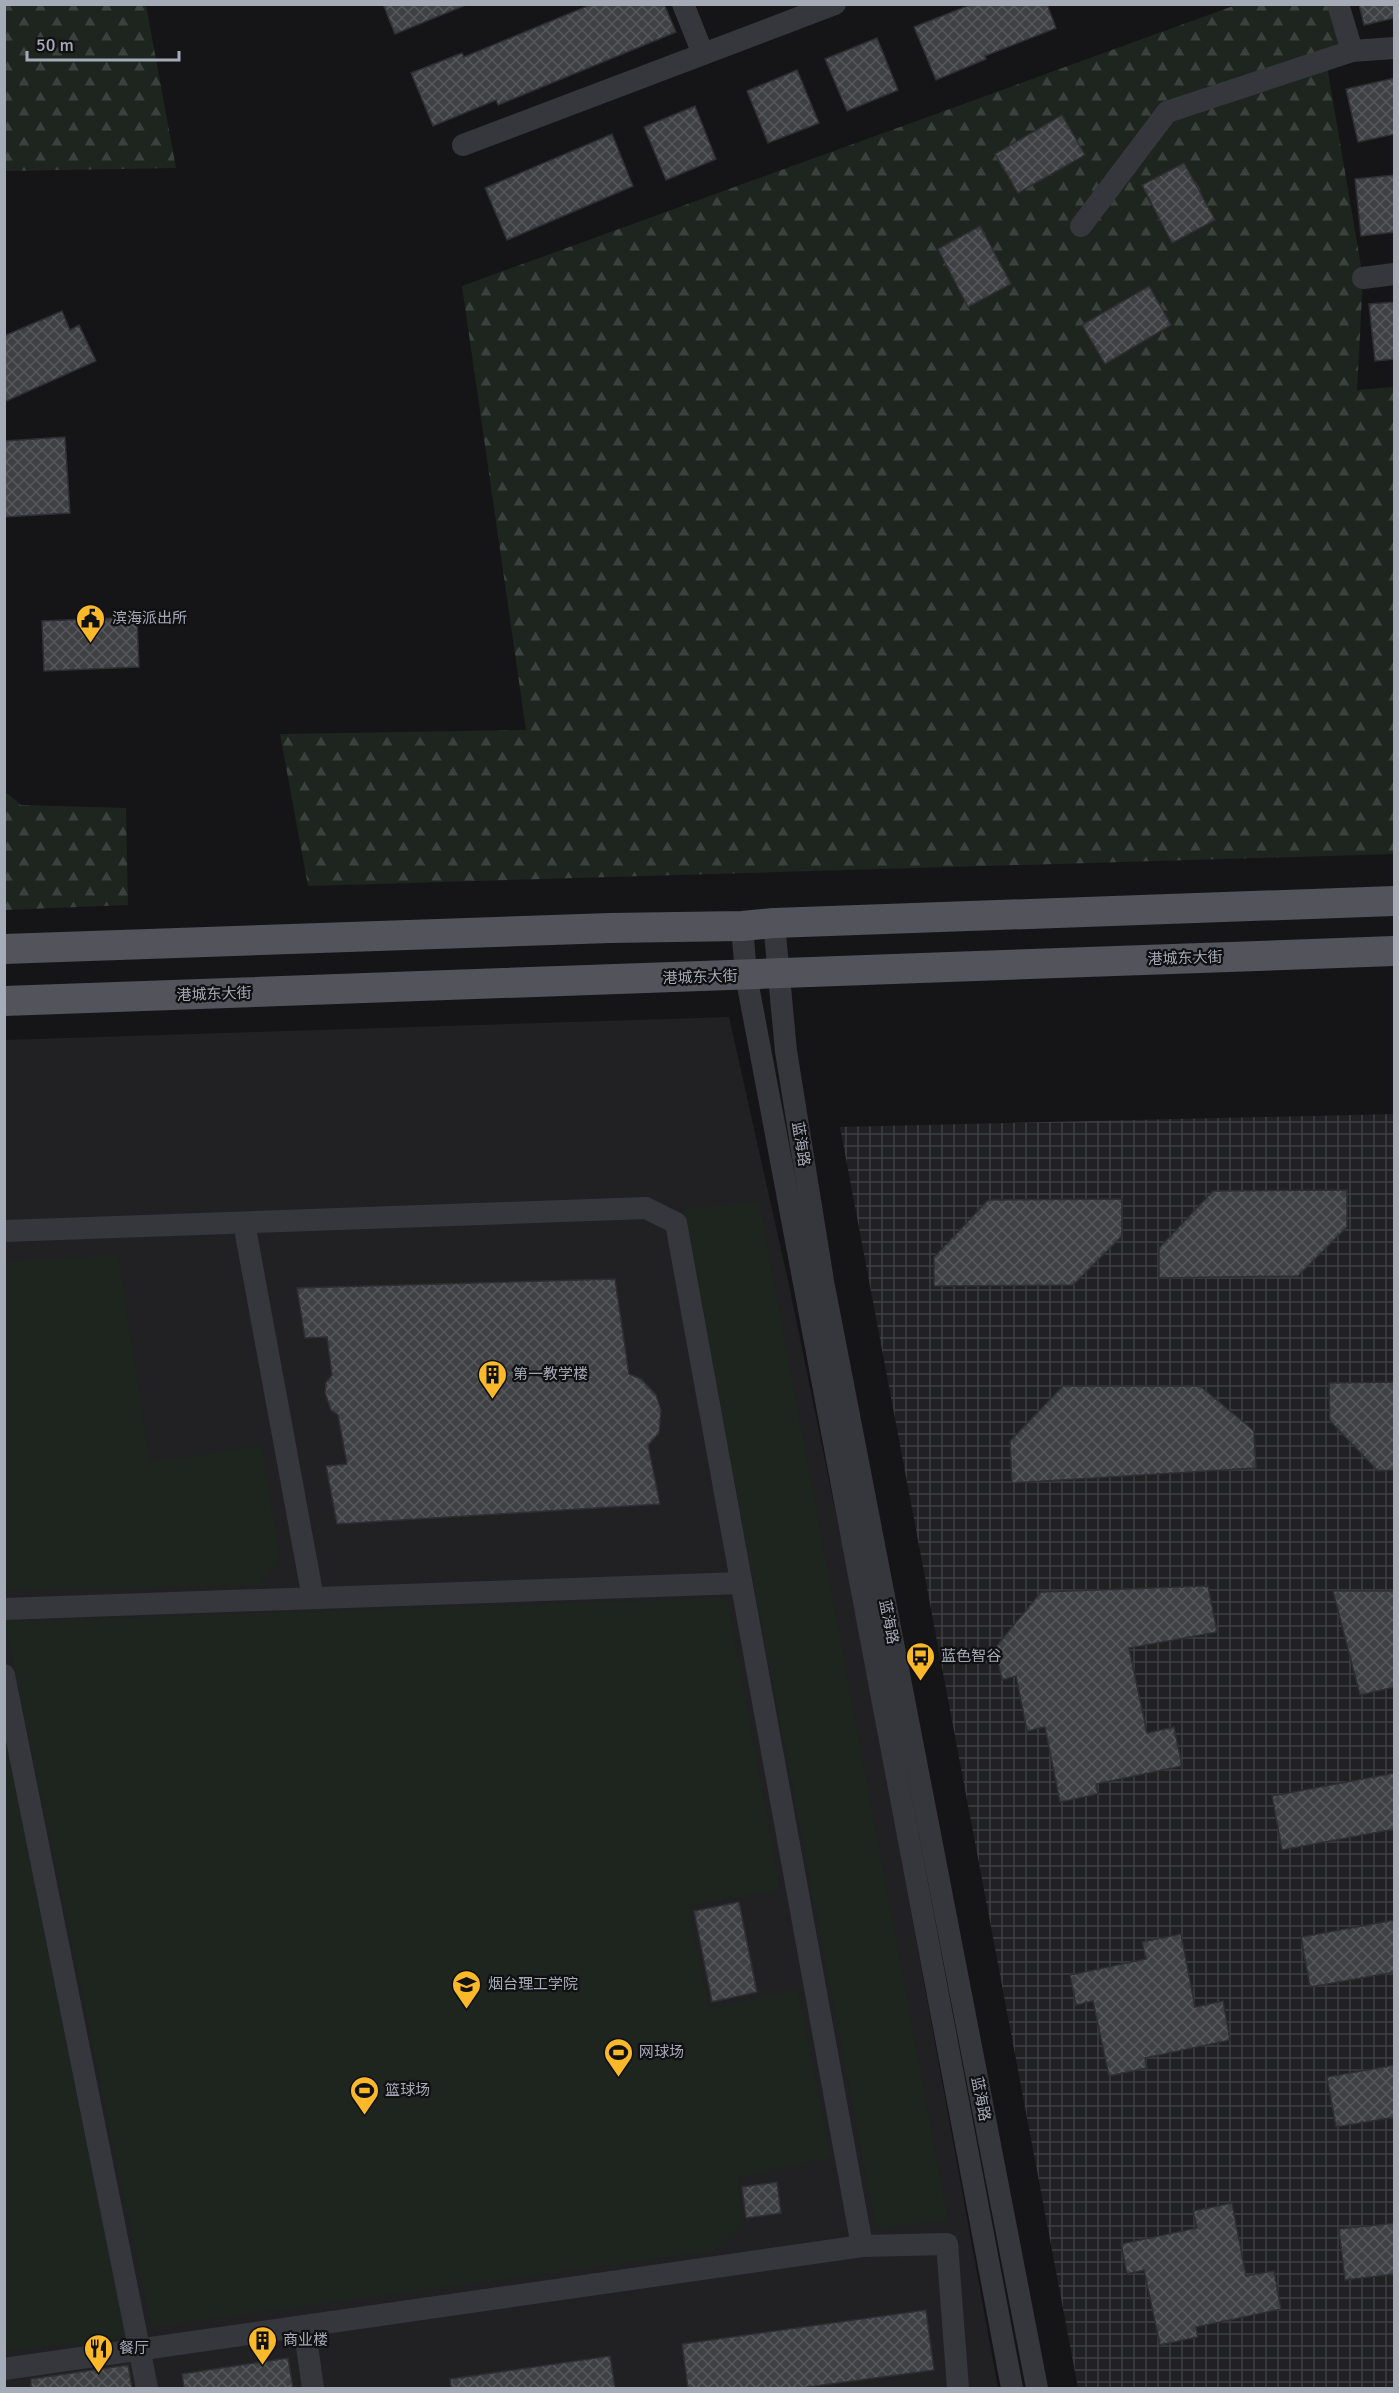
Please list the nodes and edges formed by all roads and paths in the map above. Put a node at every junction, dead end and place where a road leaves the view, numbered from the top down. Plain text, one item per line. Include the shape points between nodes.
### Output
1 (683, 4) edge
2 (835, 4) edge
3 (1338, 4) edge
4 (1395, 48) edge
5 (1352, 51) junction
6 (703, 54) junction
7 (463, 145) dead end
8 (1081, 226) dead end
9 (1395, 274) edge
10 (1363, 278) dead end
11 (1395, 901) edge
12 (774, 923) junction
13 (742, 926) junction
14 (4, 949) edge
15 (1395, 951) edge
16 (780, 972) junction
17 (746, 975) junction
18 (4, 1001) edge
19 (244, 1223) junction
20 (4, 1231) edge
21 (741, 1583) junction
22 (313, 1598) junction
23 (4, 1609) edge
24 (4, 1675) edge
25 (862, 2246) junction
26 (304, 2326) junction
27 (140, 2350) junction
28 (4, 2369) edge
29 (147, 2388) edge
30 (313, 2388) edge
31 (958, 2388) edge
32 (1012, 2388) edge
33 (1037, 2388) edge

1 - 6 street
2 - 6 street
3 - 5 street
4 - 5 street
5 - 8 street via 1167,112
6 - 7 street
9 - 10 street
11 - 12 main road
12 - 13 main road
12 - 16 street, 蓝海路
13 - 14 main road
13 - 17 street, 蓝海路
15 - 16 main road, 港城东大街
16 - 17 main road, 港城东大街
16 - 33 street, 蓝海路 via 786,1051 823,1281
17 - 18 main road, 港城东大街
17 - 32 street, 蓝海路
19 - 20 street
19 - 21 street via 646,1208 676,1223
19 - 22 street
21 - 22 street
21 - 25 street
22 - 23 street
24 - 27 street
25 - 26 street
25 - 31 street via 947,2244
26 - 27 street
26 - 30 street
27 - 28 street
27 - 29 street

